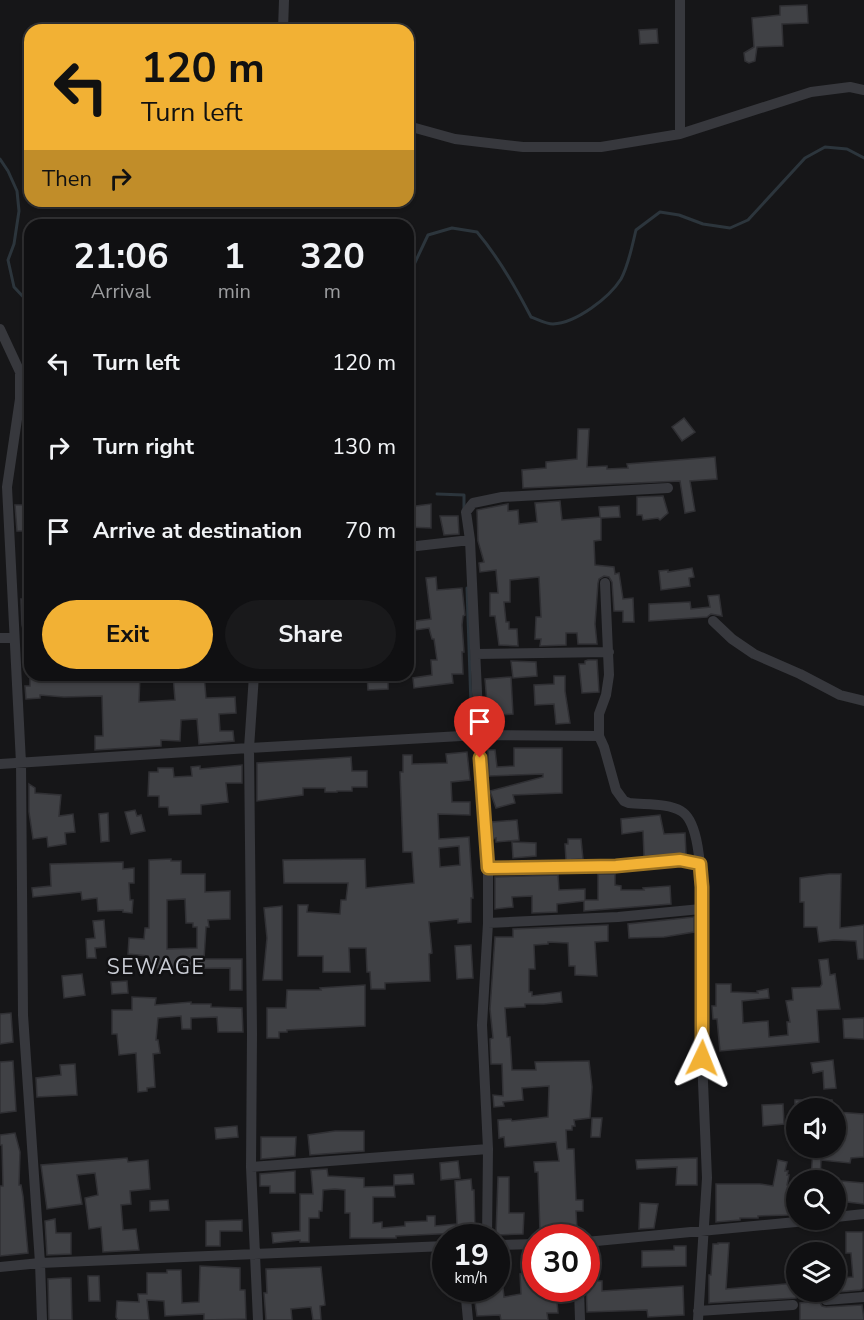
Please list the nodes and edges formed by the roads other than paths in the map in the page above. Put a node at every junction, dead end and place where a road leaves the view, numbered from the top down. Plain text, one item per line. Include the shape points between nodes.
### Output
1 (284, 0) edge
2 (680, 0) edge
3 (283, 24) edge
4 (864, 90) edge
5 (414, 128) edge
6 (680, 134) junction
7 (0, 329) edge
8 (3, 487) edge
9 (668, 488) dead end
10 (470, 540) junction
11 (414, 546) edge
12 (605, 583) dead end
13 (713, 621) dead end
14 (0, 638) edge
15 (14, 638) junction
16 (609, 652) junction
17 (476, 654) junction
18 (254, 681) edge
19 (864, 701) edge
20 (479, 735) junction
21 (599, 736) junction
22 (249, 748) junction
23 (21, 763) junction
24 (0, 764) edge
25 (700, 864) junction
26 (488, 868) junction
27 (701, 909) junction
28 (488, 923) junction
29 (488, 1149) junction
30 (250, 1167) junction
31 (864, 1214) edge
32 (846, 1216) edge
33 (786, 1223) edge
34 (487, 1224) edge
35 (703, 1232) junction
36 (600, 1241) edge
37 (432, 1247) edge
38 (256, 1254) junction
39 (40, 1263) junction
40 (0, 1267) edge
41 (864, 1297) edge
42 (846, 1298) edge
43 (466, 1302) edge
44 (579, 1302) edge
45 (793, 1305) dead end
46 (698, 1316) edge
47 (42, 1320) edge
48 (258, 1320) edge
49 (468, 1320) edge
50 (580, 1320) edge

1 - 3 street
2 - 6 street
4 - 6 street via 850,87 811,92
5 - 6 street via 455,139 523,147 601,147
7 - 8 street via 20,372 20,399
8 - 15 street
9 - 10 street via 484,500 473,503 466,512
10 - 11 street
10 - 17 street
12 - 16 street
13 - 19 street via 754,654 840,695
14 - 15 street
15 - 23 street
16 - 17 street
16 - 21 street
17 - 20 street
18 - 22 street
20 - 21 street
20 - 22 street
20 - 26 street
21 - 25 street via 620,796 629,803 682,811 692,821
22 - 23 street
22 - 30 street
23 - 24 street
23 - 39 street via 23,1015
25 - 26 street via 680,860 616,866
25 - 27 street
26 - 28 street
27 - 28 street
27 - 35 street via 707,1178
28 - 29 street via 482,1025
29 - 30 street
29 - 34 street
30 - 38 street
31 - 32 street
33 - 35 street
35 - 36 street
35 - 46 street
37 - 38 street
38 - 39 street
38 - 48 street
39 - 40 street
39 - 47 street
41 - 42 street
43 - 49 street
44 - 50 street
45 - 46 street

